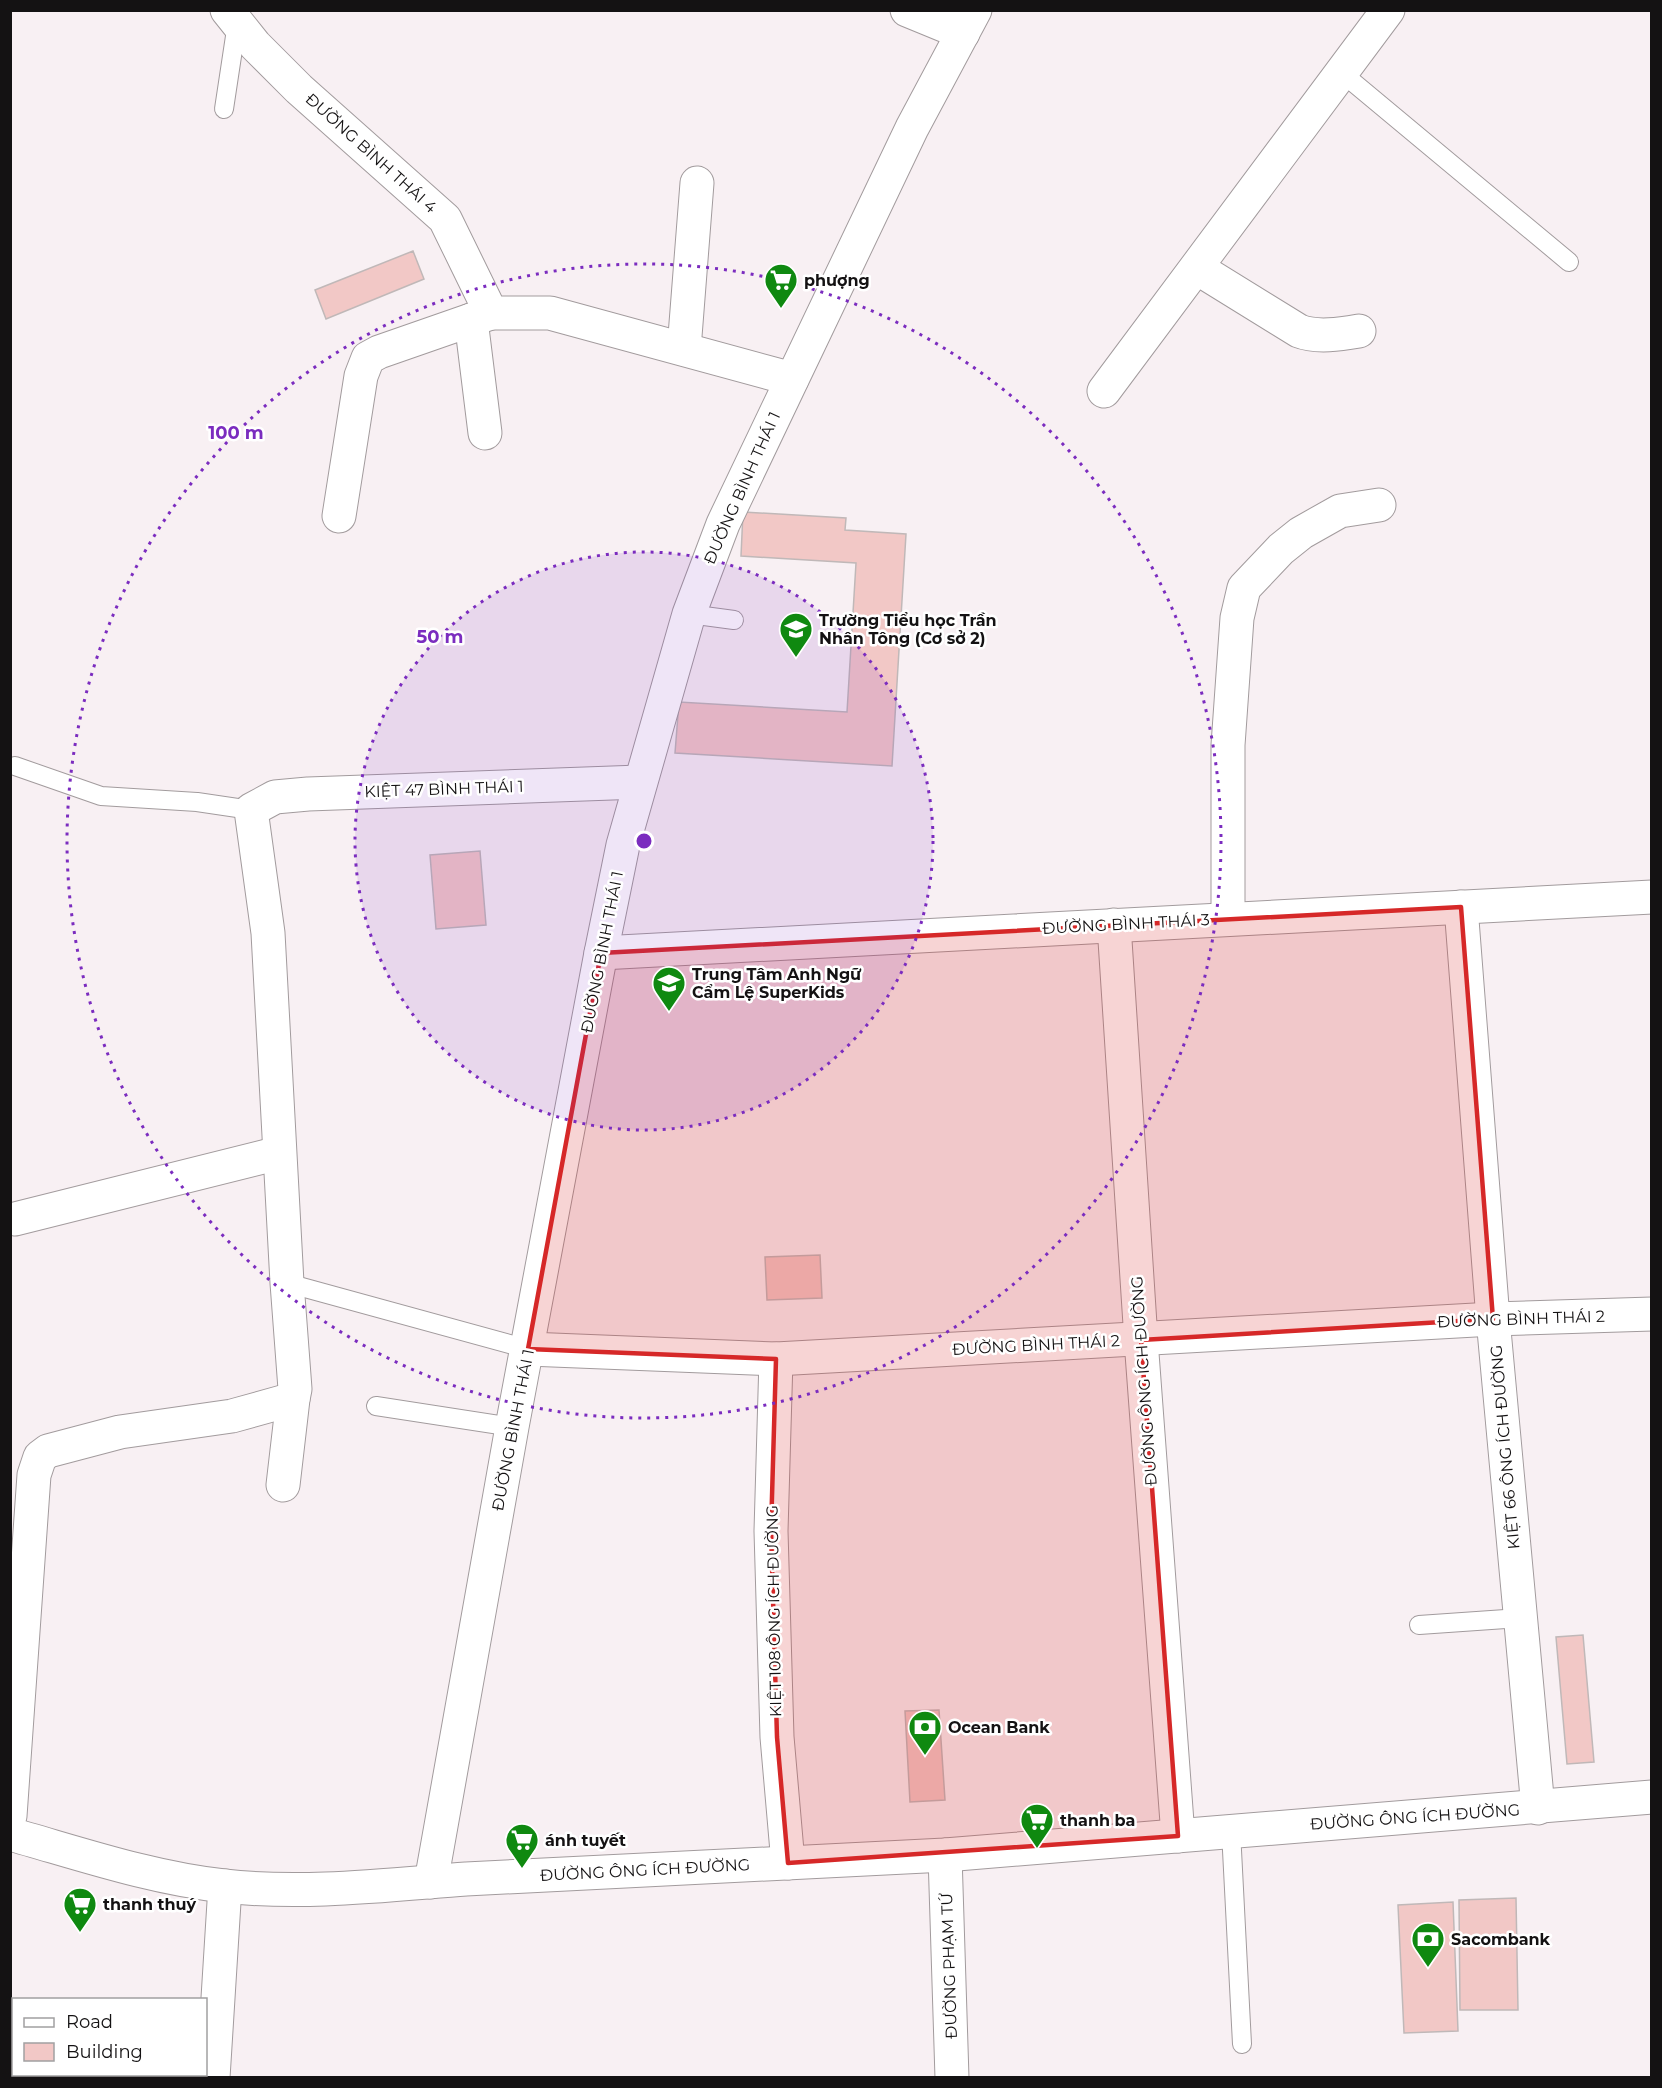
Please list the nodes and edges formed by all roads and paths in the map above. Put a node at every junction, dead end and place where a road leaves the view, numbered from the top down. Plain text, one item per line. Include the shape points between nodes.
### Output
1 (907, 10) edge
2 (1388, 10) edge
3 (232, 17) edge
4 (969, 22) edge
5 (1342, 73) junction
6 (224, 109) dead end
7 (697, 183) dead end
8 (1569, 262) dead end
9 (1197, 267) junction
10 (481, 316) junction
11 (1359, 331) dead end
12 (684, 349) junction
13 (792, 380) junction
14 (1104, 391) dead end
15 (485, 433) dead end
16 (1379, 505) dead end
17 (339, 516) dead end
18 (689, 614) junction
19 (734, 620) dead end
20 (15, 765) dead end
21 (640, 782) junction
22 (252, 810) junction
23 (1652, 897) edge
24 (1461, 907) junction
25 (1228, 918) junction
26 (1114, 925) junction
27 (601, 953) junction
28 (279, 1153) junction
29 (15, 1219) dead end
30 (287, 1283) junction
31 (1652, 1314) edge
32 (1493, 1319) junction
33 (1141, 1340) junction
34 (528, 1349) junction
35 (776, 1359) junction
36 (292, 1399) junction
37 (376, 1407) dead end
38 (512, 1426) junction
39 (283, 1485) dead end
40 (1520, 1618) junction
41 (1419, 1625) dead end
42 (1652, 1797) edge
43 (1538, 1808) junction
44 (10, 1816) edge
45 (1231, 1832) junction
46 (10, 1834) edge
47 (1178, 1836) junction
48 (945, 1855) junction
49 (788, 1863) junction
50 (431, 1882) junction
51 (225, 1886) junction
52 (1242, 2044) dead end
53 (213, 2078) edge
54 (952, 2078) edge

1 - 4 street
2 - 5 street
3 - 6 lane
3 - 10 street, ĐƯỜNG BÌNH THÁI 4 via 299,89 445,219
4 - 13 street, ĐƯỜNG BÌNH THÁI 1 via 912,128
5 - 8 lane
5 - 9 street
7 - 12 street
9 - 11 street via 1303,333
9 - 14 street
10 - 12 street via 550,313
10 - 15 street, ĐƯỜNG BÌNH THÁI 4
10 - 17 street via 368,358 361,376
12 - 13 street
13 - 18 street, ĐƯỜNG BÌNH THÁI 1 via 723,524
16 - 25 street via 1340,511 1301,533 1244,588 1228,745
18 - 19 lane
18 - 21 street, ĐƯỜNG BÌNH THÁI 1
20 - 22 lane via 101,796
21 - 22 street, KIỆT 47 BÌNH THÁI 1 via 308,794 275,797
21 - 27 street, ĐƯỜNG BÌNH THÁI 1
22 - 28 street via 268,933
23 - 24 street, ĐƯỜNG BÌNH THÁI 3
24 - 25 street, ĐƯỜNG BÌNH THÁI 3
24 - 32 street, KIỆT 66 ÔNG ÍCH ĐƯỜNG
25 - 26 street, ĐƯỜNG BÌNH THÁI 3
26 - 27 street, ĐƯỜNG BÌNH THÁI 3
26 - 33 street, ĐƯỜNG ÔNG ÍCH ĐƯỜNG
27 - 34 street, ĐƯỜNG BÌNH THÁI 1
28 - 29 street
28 - 30 street
30 - 34 lane
30 - 36 street via 296,1389
31 - 32 street, ĐƯỜNG BÌNH THÁI 2
32 - 33 street, ĐƯỜNG BÌNH THÁI 2
32 - 40 street, KIỆT 66 ÔNG ÍCH ĐƯỜNG
33 - 35 street, ĐƯỜNG BÌNH THÁI 2
33 - 47 street, ĐƯỜNG ÔNG ÍCH ĐƯỜNG
34 - 35 street, ĐƯỜNG BÌNH THÁI 2
34 - 38 street, ĐƯỜNG BÌNH THÁI 1
35 - 49 street, KIỆT 108 ÔNG ÍCH ĐƯỜNG via 771,1531 777,1737
36 - 39 street
36 - 44 street via 232,1416 120,1432 48,1451 40,1457 36,1466
37 - 38 lane
38 - 50 street, ĐƯỜNG BÌNH THÁI 1
40 - 41 lane
40 - 43 street, KIỆT 66 ÔNG ÍCH ĐƯỜNG
42 - 43 street, ĐƯỜNG ÔNG ÍCH ĐƯỜNG
43 - 45 street, ĐƯỜNG ÔNG ÍCH ĐƯỜNG
45 - 47 street, ĐƯỜNG ÔNG ÍCH ĐƯỜNG
45 - 52 lane
46 - 51 street, ĐƯỜNG ÔNG ÍCH ĐƯỜNG via 154,1875
47 - 48 street, ĐƯỜNG ÔNG ÍCH ĐƯỜNG
48 - 49 street, ĐƯỜNG ÔNG ÍCH ĐƯỜNG
48 - 54 street, ĐƯỜNG PHẠM TỨ
49 - 50 street, ĐƯỜNG ÔNG ÍCH ĐƯỜNG
50 - 51 street, ĐƯỜNG ÔNG ÍCH ĐƯỜNG via 314,1889
51 - 53 street

